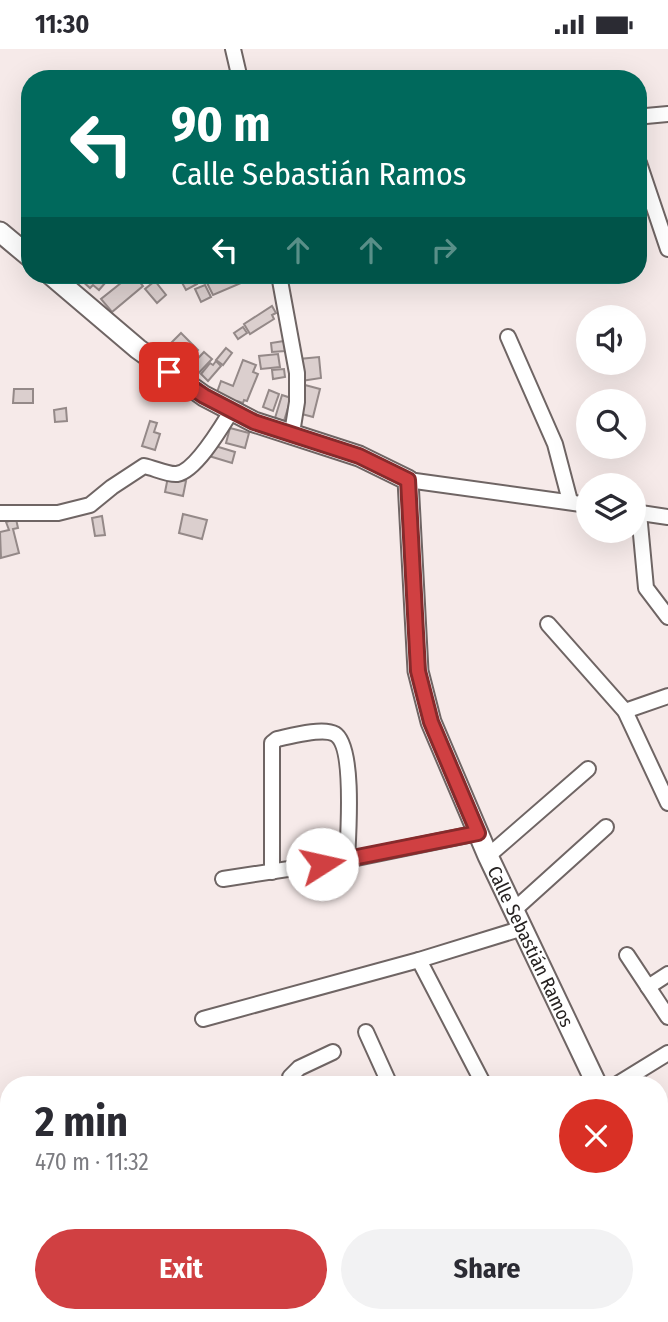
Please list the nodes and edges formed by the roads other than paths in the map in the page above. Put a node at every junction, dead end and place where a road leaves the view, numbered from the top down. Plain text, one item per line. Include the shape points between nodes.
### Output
1 (233, 49) edge
2 (238, 70) edge
3 (668, 114) edge
4 (647, 115) edge
5 (647, 187) edge
6 (0, 232) edge
7 (668, 249) edge
8 (21, 250) edge
9 (62, 284) edge
10 (281, 284) edge
11 (508, 337) dead end
12 (232, 410) junction
13 (292, 433) junction
14 (408, 480) junction
15 (570, 501) junction
16 (576, 502) edge
17 (0, 513) edge
18 (646, 514) edge
19 (668, 517) edge
20 (640, 543) edge
21 (668, 617) edge
22 (548, 624) dead end
23 (668, 696) edge
24 (625, 711) junction
25 (588, 769) dead end
26 (668, 803) edge
27 (606, 827) dead end
28 (478, 833) junction
29 (488, 856) junction
30 (347, 860) junction
31 (272, 872) junction
32 (223, 879) dead end
33 (519, 919) junction
34 (627, 955) dead end
35 (419, 960) junction
36 (668, 974) edge
37 (648, 987) junction
38 (668, 1017) edge
39 (203, 1019) dead end
40 (366, 1032) dead end
41 (333, 1052) dead end
42 (668, 1053) edge
43 (291, 1076) edge
44 (386, 1076) edge
45 (479, 1076) edge
46 (590, 1076) edge
47 (631, 1076) edge

1 - 2 street
3 - 4 street
5 - 7 street
6 - 8 main road
9 - 12 main road via 138,349
10 - 13 street via 297,373
11 - 15 street via 555,444
12 - 13 main road
12 - 17 street via 186,470 176,474 144,466 90,505 58,513
13 - 14 main road via 359,456
14 - 15 street
14 - 28 main road, Calle Sebastián Ramos via 418,671 431,722
15 - 16 street
18 - 19 street
20 - 21 street via 646,589
22 - 24 street
23 - 24 street
24 - 26 street
25 - 29 street
27 - 33 street
28 - 29 main road, Calle Sebastián Ramos
28 - 30 street
29 - 33 main road, Calle Sebastián Ramos
30 - 31 street
30 - 31 street via 350,786 343,743 336,734 323,731 272,743
31 - 32 street
33 - 35 street
33 - 46 main road, Calle Sebastián Ramos
34 - 37 street
35 - 39 street
35 - 45 street
36 - 37 street
37 - 38 street
40 - 44 street
41 - 43 street
42 - 47 street

